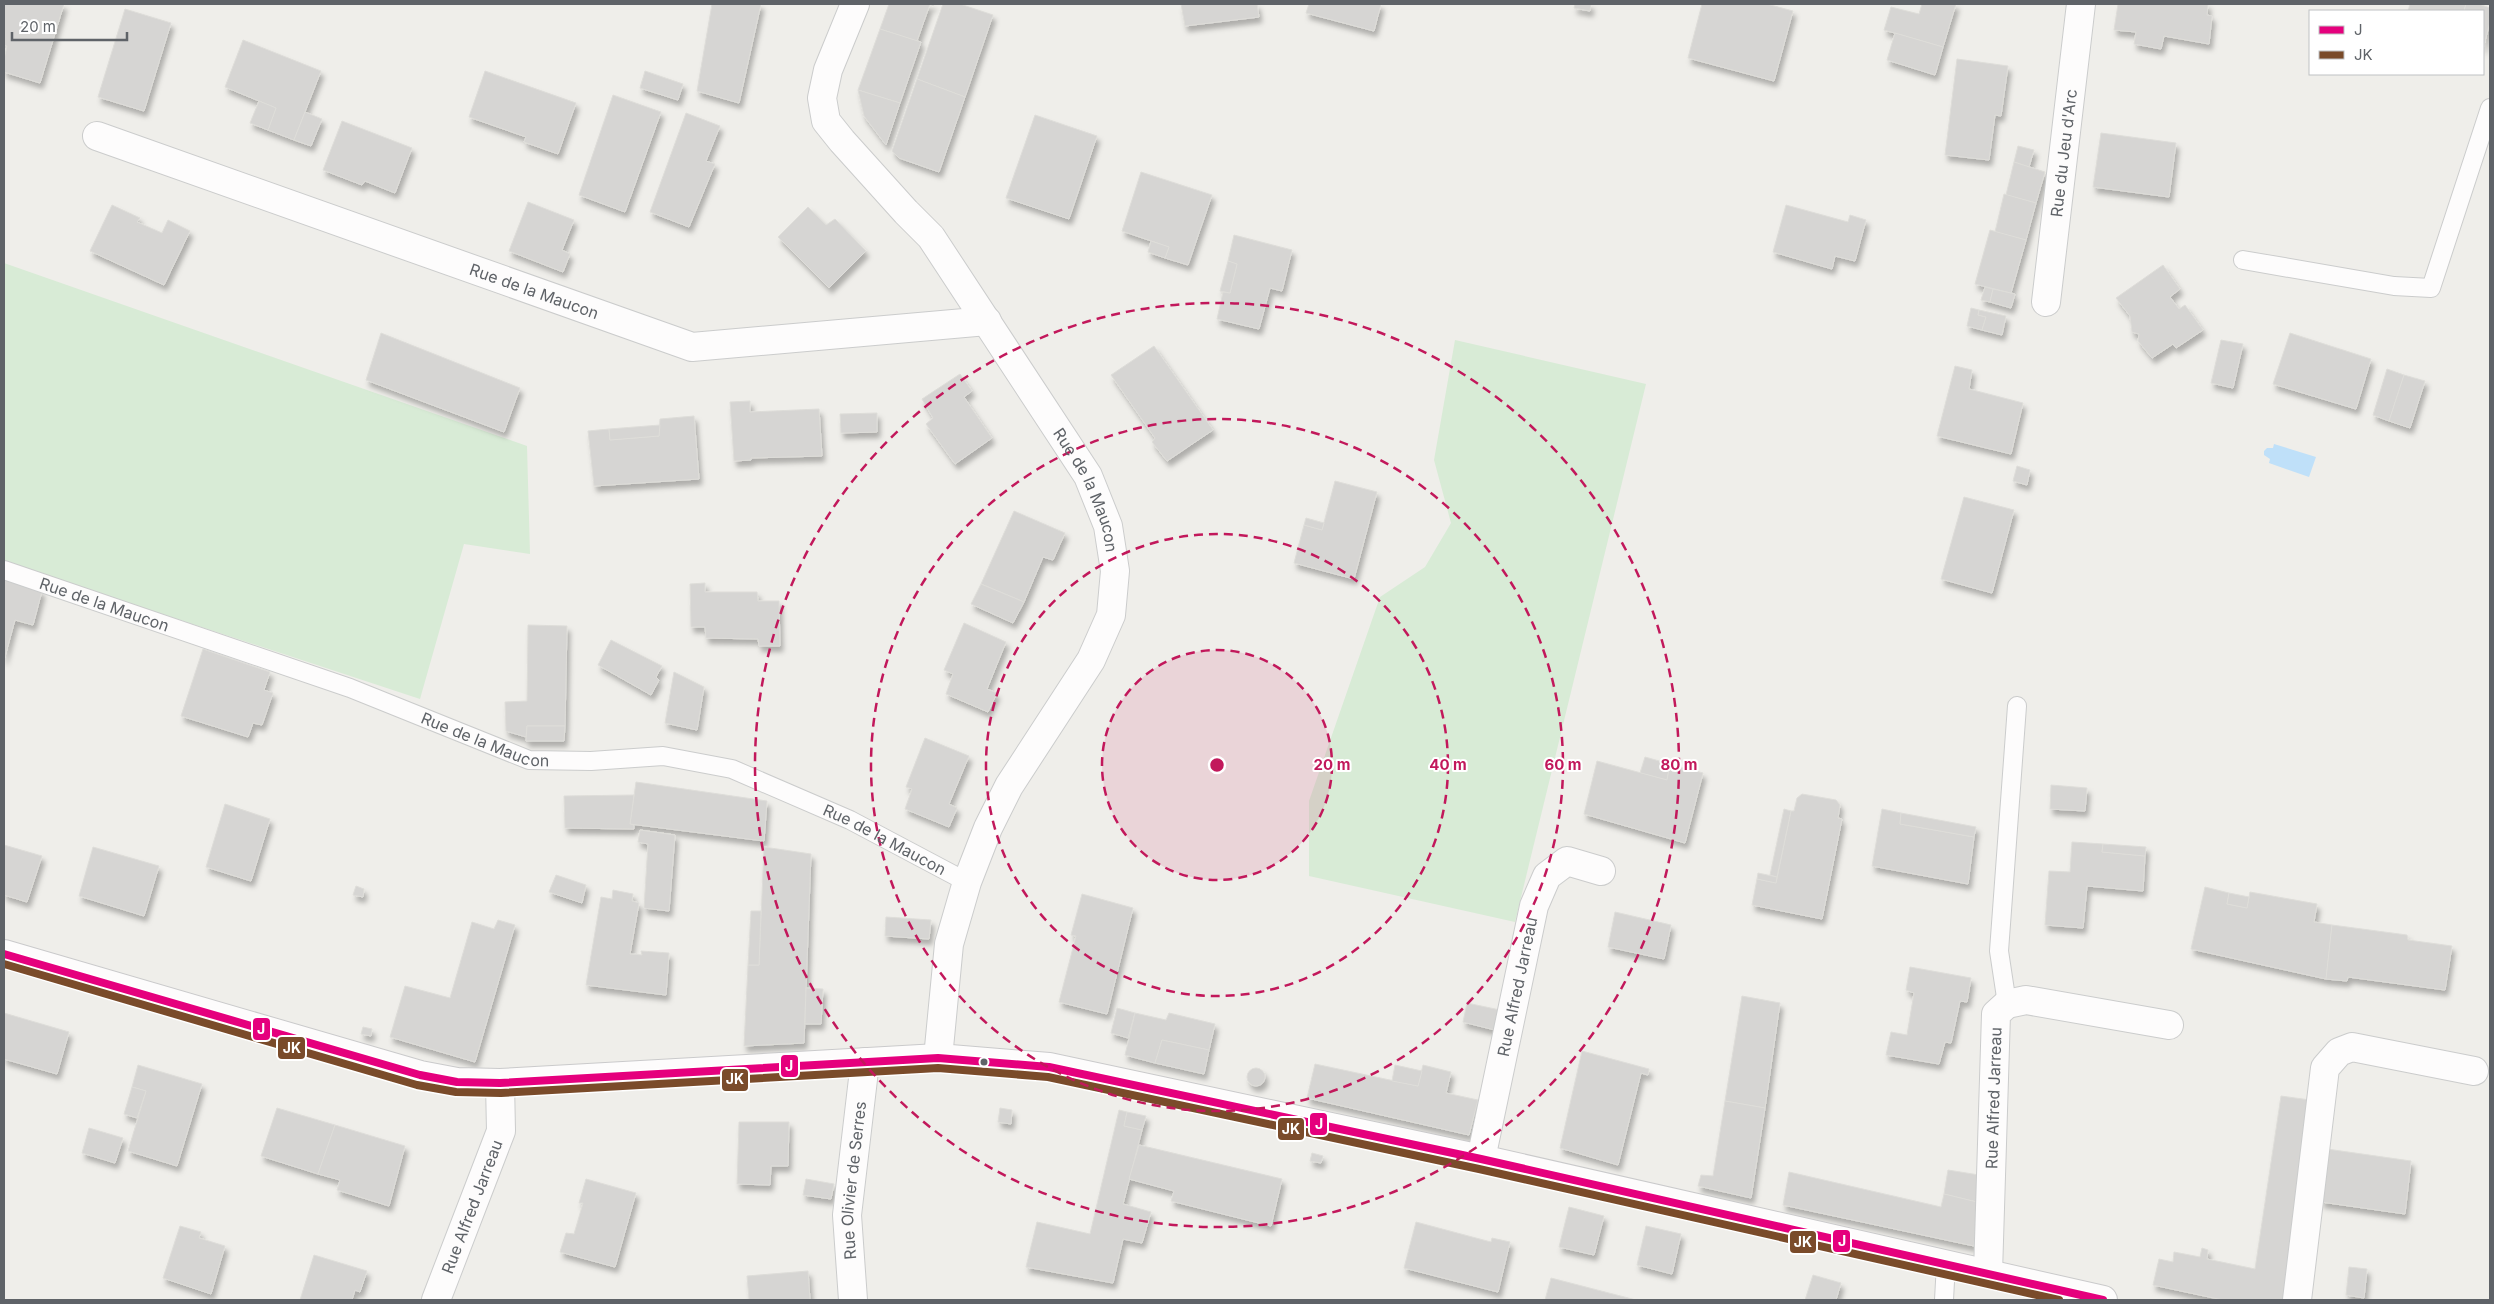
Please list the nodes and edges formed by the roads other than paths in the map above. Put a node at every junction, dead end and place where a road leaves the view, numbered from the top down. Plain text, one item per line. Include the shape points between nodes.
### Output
1 (855, 4) edge
2 (2081, 4) edge
3 (2490, 108) edge
4 (97, 136) dead end
5 (2243, 260) dead end
6 (2046, 302) dead end
7 (987, 321) junction
8 (4, 570) edge
9 (2017, 706) dead end
10 (1601, 871) dead end
11 (967, 882) junction
12 (4, 954) edge
13 (2007, 1004) junction
14 (2169, 1025) dead end
15 (938, 1058) junction
16 (865, 1062) junction
17 (2474, 1071) dead end
18 (500, 1083) junction
19 (1481, 1159) junction
20 (1946, 1263) junction
21 (1988, 1273) junction
22 (436, 1300) edge
23 (853, 1300) edge
24 (1944, 1300) edge
25 (2103, 1300) edge
26 (2297, 1300) edge

1 - 7 street, Rue de la Maucon via 828,70 822,98 826,121 931,237
2 - 6 street, Rue du Jeu d'Arc
3 - 5 lane via 2431,288 2394,286
4 - 7 street, Rue de la Maucon via 692,347
7 - 11 street, Rue de la Maucon via 1088,476 1108,526 1115,571 1111,615 1091,660 1009,786
8 - 11 lane, Rue de la Maucon via 350,688 529,760 591,761 663,756 732,769 850,820
9 - 13 lane via 1999,951
10 - 19 street, Rue Alfred Jarreau via 1567,861 1547,876 1534,906
11 - 15 street, Rue de la Maucon via 949,944
12 - 18 street via 420,1075 457,1082
13 - 14 street via 2026,1000
13 - 21 street, Rue Alfred Jarreau via 1996,1014
15 - 16 street
15 - 19 street via 1049,1067
16 - 18 street
16 - 23 street, Rue Olivier de Serres via 847,1215
17 - 26 street via 2352,1047 2339,1052 2325,1068
18 - 22 street, Rue Alfred Jarreau via 501,1131
19 - 20 street
20 - 21 street
20 - 24 lane
21 - 25 street

